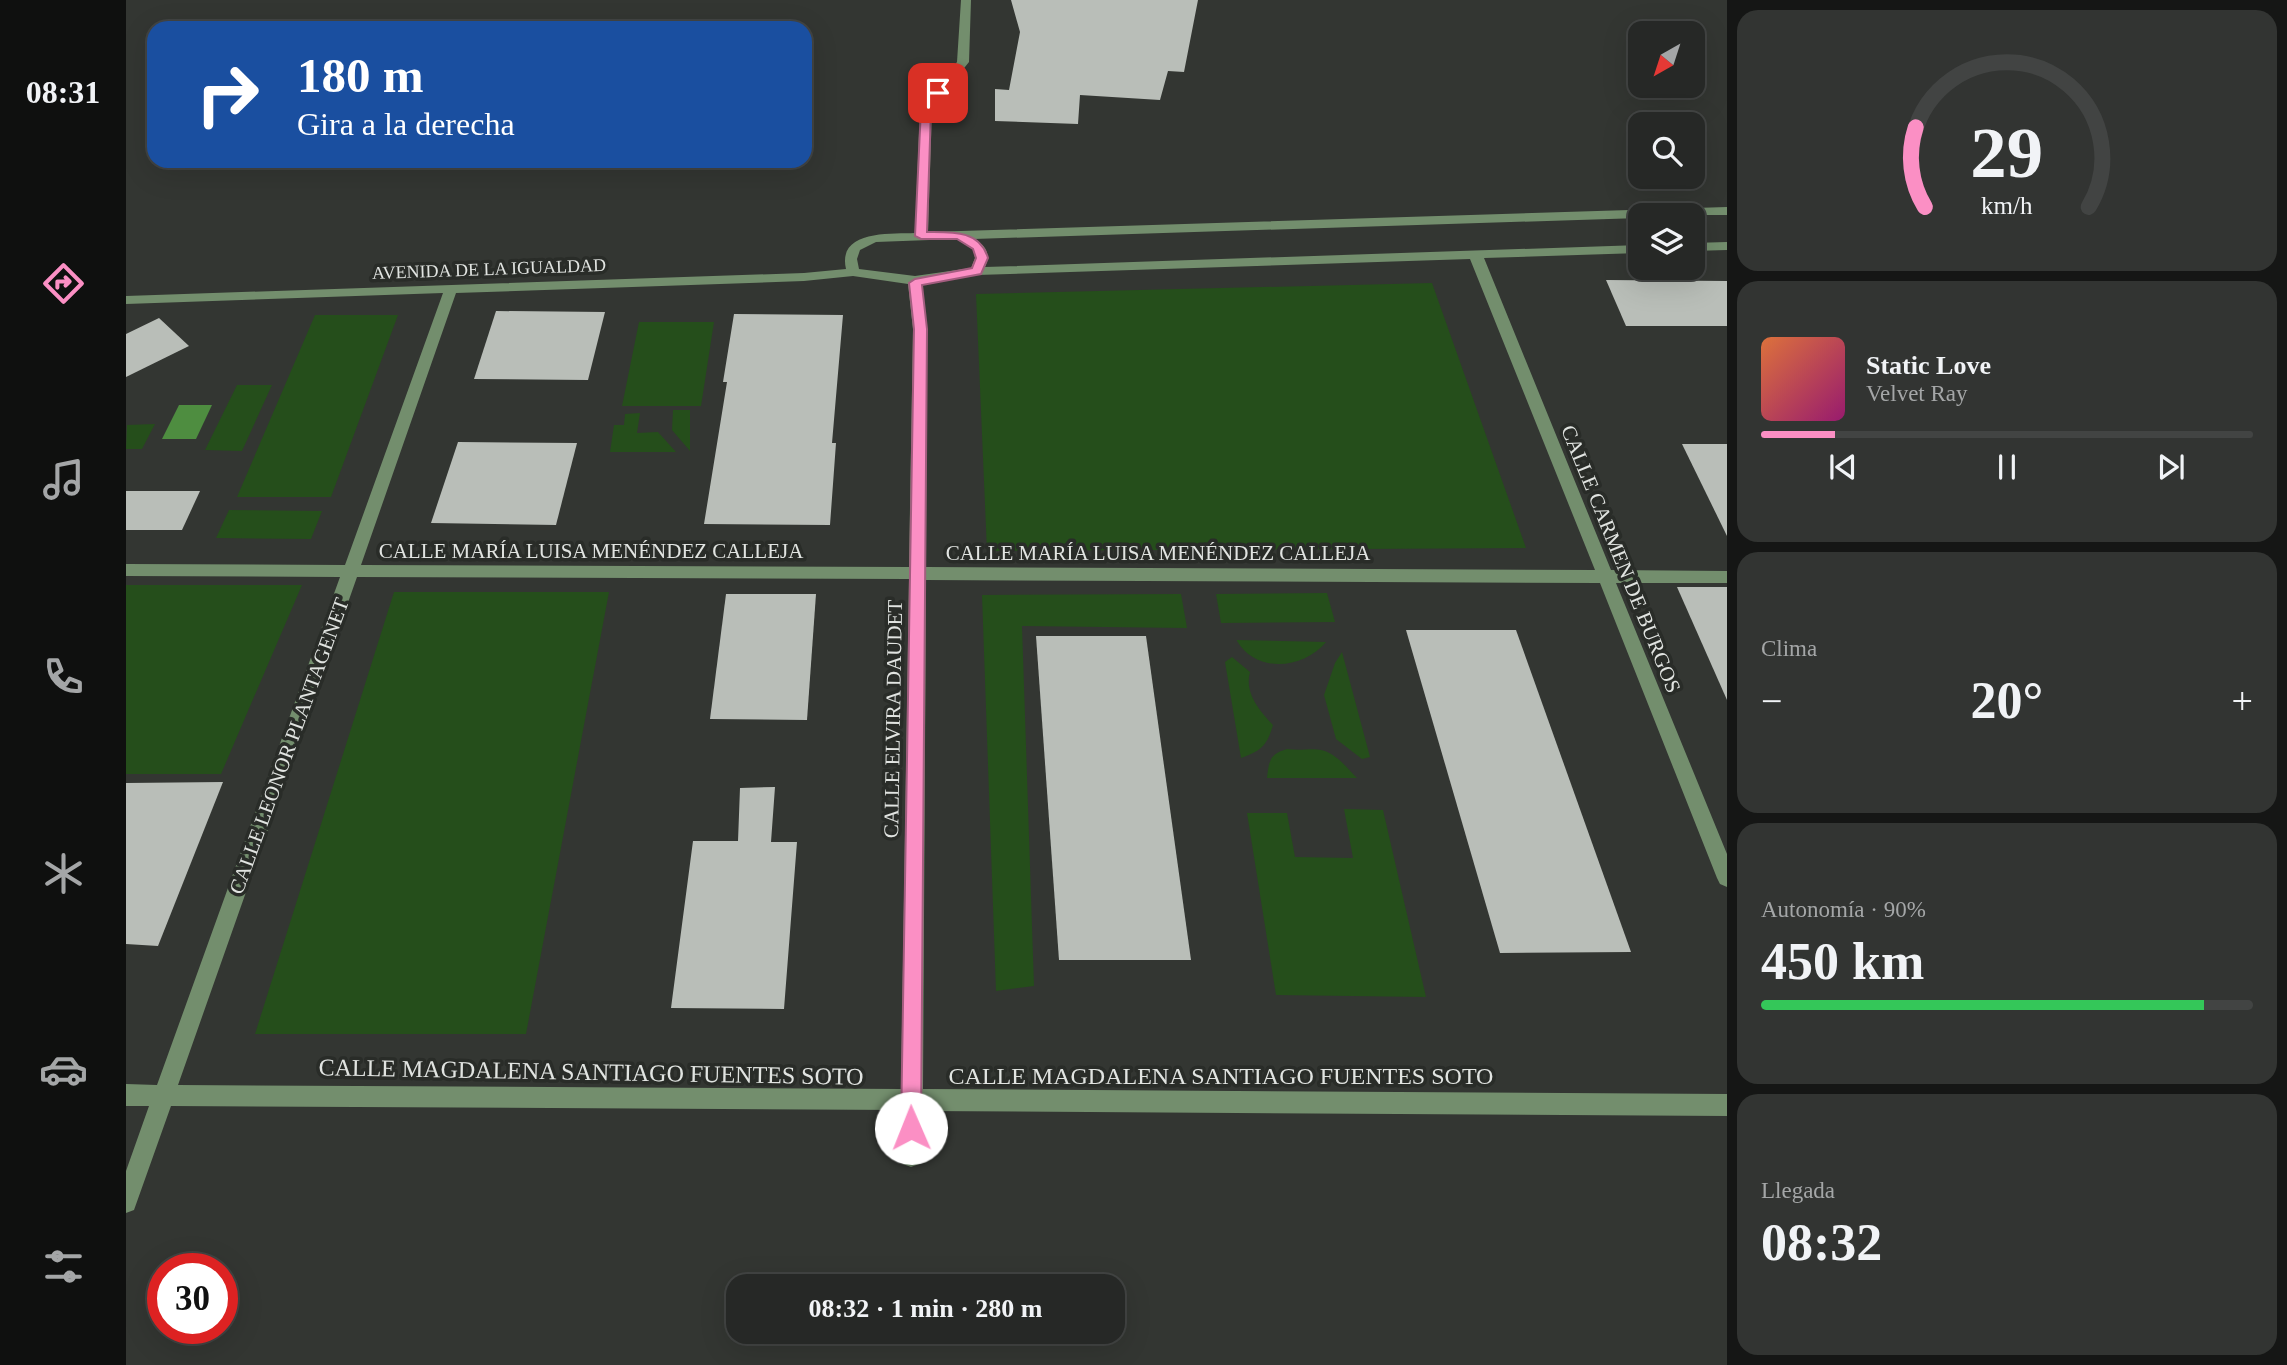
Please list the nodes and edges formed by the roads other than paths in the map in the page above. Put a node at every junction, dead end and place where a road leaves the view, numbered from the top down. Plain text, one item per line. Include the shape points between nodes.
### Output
1 (966, 0) edge
2 (1727, 211) edge
3 (921, 236) junction
4 (960, 236) junction
5 (1727, 246) edge
6 (1705, 247) edge
7 (1628, 250) edge
8 (1476, 256) junction
9 (977, 271) junction
10 (853, 272) junction
11 (915, 283) junction
12 (451, 289) junction
13 (129, 303) edge
14 (126, 570) edge
15 (352, 572) junction
16 (918, 573) junction
17 (1605, 576) junction
18 (1727, 577) edge
19 (1727, 878) edge
20 (126, 1095) edge
21 (163, 1095) junction
22 (910, 1101) junction
23 (1727, 1105) edge
24 (911, 1156) dead end
25 (126, 1202) edge

1 - 3 street via 963,62 926,108
2 - 4 street
3 - 4 street
3 - 10 street via 873,238 854,248 850,259
4 - 9 street via 979,247 982,258
5 - 6 street
7 - 8 street
8 - 9 street
8 - 17 street, CALLE CARMEN DE BURGOS
9 - 11 street
10 - 11 street
10 - 12 street, AVENIDA DE LA IGUALDAD
11 - 16 street, CALLE ELVIRA DAUDET via 920,329
12 - 13 street, AVENIDA DE LA IGUALDAD
12 - 15 street, CALLE LEONOR PLANTAGENET
14 - 15 street, CALLE MARÍA LUISA MENÉNDEZ CALLEJA
15 - 16 street, CALLE MARÍA LUISA MENÉNDEZ CALLEJA
15 - 21 street, CALLE LEONOR PLANTAGENET
16 - 17 street, CALLE MARÍA LUISA MENÉNDEZ CALLEJA
16 - 22 street, CALLE ELVIRA DAUDET
17 - 18 street, CALLE MARÍA LUISA MENÉNDEZ CALLEJA
17 - 19 street, CALLE CARMEN DE BURGOS
20 - 21 street, CALLE MAGDALENA SANTIAGO FUENTES SOTO
21 - 22 street, CALLE MAGDALENA SANTIAGO FUENTES SOTO
21 - 25 street, CALLE LEONOR PLANTAGENET
22 - 23 street, CALLE MAGDALENA SANTIAGO FUENTES SOTO
22 - 24 street, CALLE ELVIRA DAUDET

